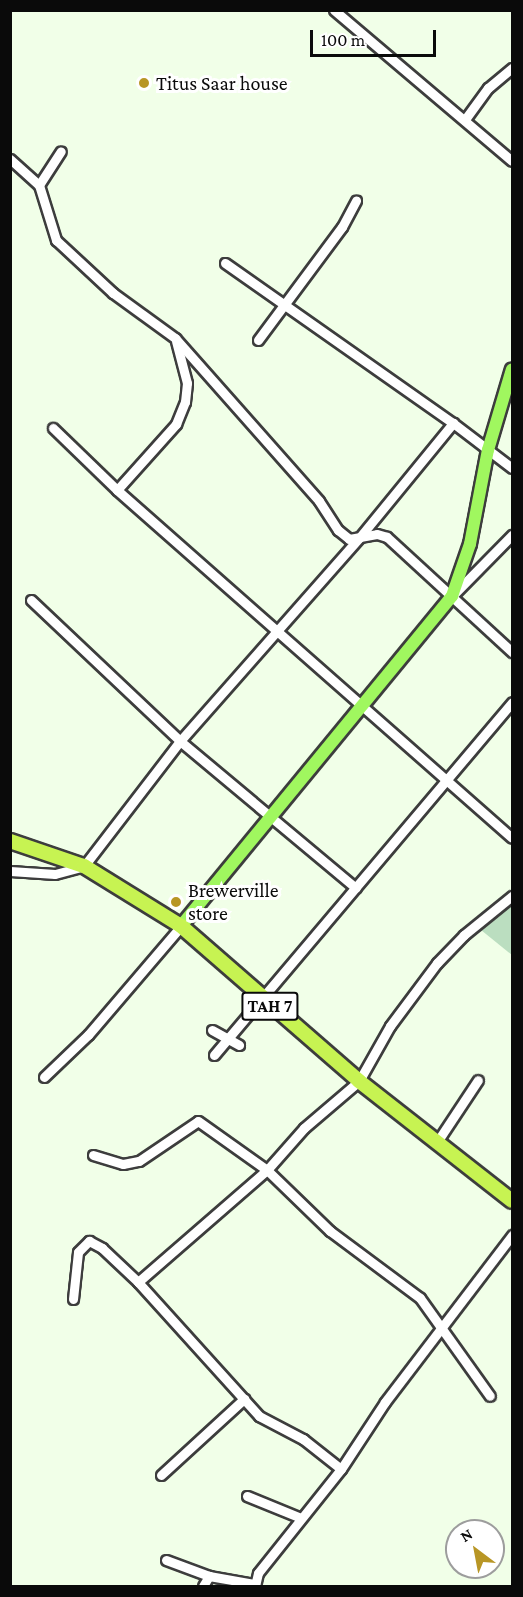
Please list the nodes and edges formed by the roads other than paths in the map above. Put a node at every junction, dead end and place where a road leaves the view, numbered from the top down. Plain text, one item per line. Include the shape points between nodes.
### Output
1 (334, 10) edge
2 (513, 68) edge
3 (466, 118) junction
4 (61, 151) dead end
5 (10, 159) edge
6 (513, 161) edge
7 (39, 185) junction
8 (356, 201) dead end
9 (225, 263) dead end
10 (285, 306) junction
11 (176, 338) junction
12 (258, 340) dead end
13 (513, 369) edge
14 (453, 423) junction
15 (53, 428) dead end
16 (488, 450) junction
17 (513, 468) edge
18 (117, 489) junction
19 (513, 535) edge
20 (359, 538) junction
21 (452, 596) junction
22 (31, 600) dead end
23 (278, 629) junction
24 (513, 652) edge
25 (513, 702) edge
26 (362, 705) junction
27 (180, 741) junction
28 (445, 778) junction
29 (270, 818) junction
30 (513, 838) edge
31 (10, 841) edge
32 (84, 866) junction
33 (10, 871) edge
34 (356, 888) junction
35 (513, 896) edge
36 (181, 926) junction
37 (264, 1000) junction
38 (212, 1030) dead end
39 (226, 1040) junction
40 (239, 1045) dead end
41 (214, 1054) dead end
42 (44, 1077) dead end
43 (478, 1080) dead end
44 (359, 1081) junction
45 (437, 1142) junction
46 (93, 1155) dead end
47 (267, 1170) junction
48 (513, 1201) edge
49 (513, 1235) edge
50 (138, 1282) junction
51 (73, 1299) dead end
52 (441, 1326) junction
53 (490, 1396) dead end
54 (244, 1399) junction
55 (341, 1469) junction
56 (161, 1474) dead end
57 (247, 1496) dead end
58 (301, 1518) junction
59 (166, 1560) dead end
60 (209, 1576) junction
61 (255, 1585) edge
62 (203, 1587) edge

1 - 3 street
2 - 3 street via 488,88
3 - 6 street
4 - 7 street
5 - 7 street
7 - 11 street via 56,240 113,293
8 - 10 street
9 - 10 street
10 - 12 street
10 - 14 street
11 - 18 street via 187,383 185,402 176,424
11 - 20 street via 319,501 338,530 349,539
13 - 16 main road
14 - 16 street
14 - 20 street
15 - 18 street
16 - 17 street
16 - 21 main road via 470,544
18 - 23 street
19 - 21 street
20 - 21 street via 377,534 387,537
20 - 23 street
21 - 24 street
21 - 26 main road
22 - 27 street
23 - 26 street
23 - 27 street
25 - 28 street
26 - 28 street
26 - 29 main road
27 - 29 street
27 - 32 street
28 - 30 street
28 - 34 street
29 - 34 street
29 - 36 main road
31 - 32 highway, TAH 7
32 - 33 street via 55,874
32 - 36 highway, TAH 7
34 - 37 street
35 - 44 street via 464,935 437,963 390,1026
36 - 37 highway, TAH 7
36 - 42 street via 88,1035
37 - 39 street
37 - 44 highway, TAH 7
38 - 39 street
39 - 40 street
39 - 41 street
43 - 45 street
44 - 45 highway, TAH 7
44 - 47 street via 304,1128
45 - 48 highway, TAH 7
46 - 47 street via 123,1164 139,1161 198,1121
47 - 50 street
47 - 52 street via 330,1231 420,1298
49 - 52 street
50 - 51 street via 89,1241 78,1252
50 - 54 street
52 - 53 street
52 - 55 street
54 - 55 street via 259,1416 303,1439
54 - 56 street
55 - 58 street
57 - 58 street
58 - 61 street via 258,1573
59 - 60 street
60 - 61 street
60 - 62 street

